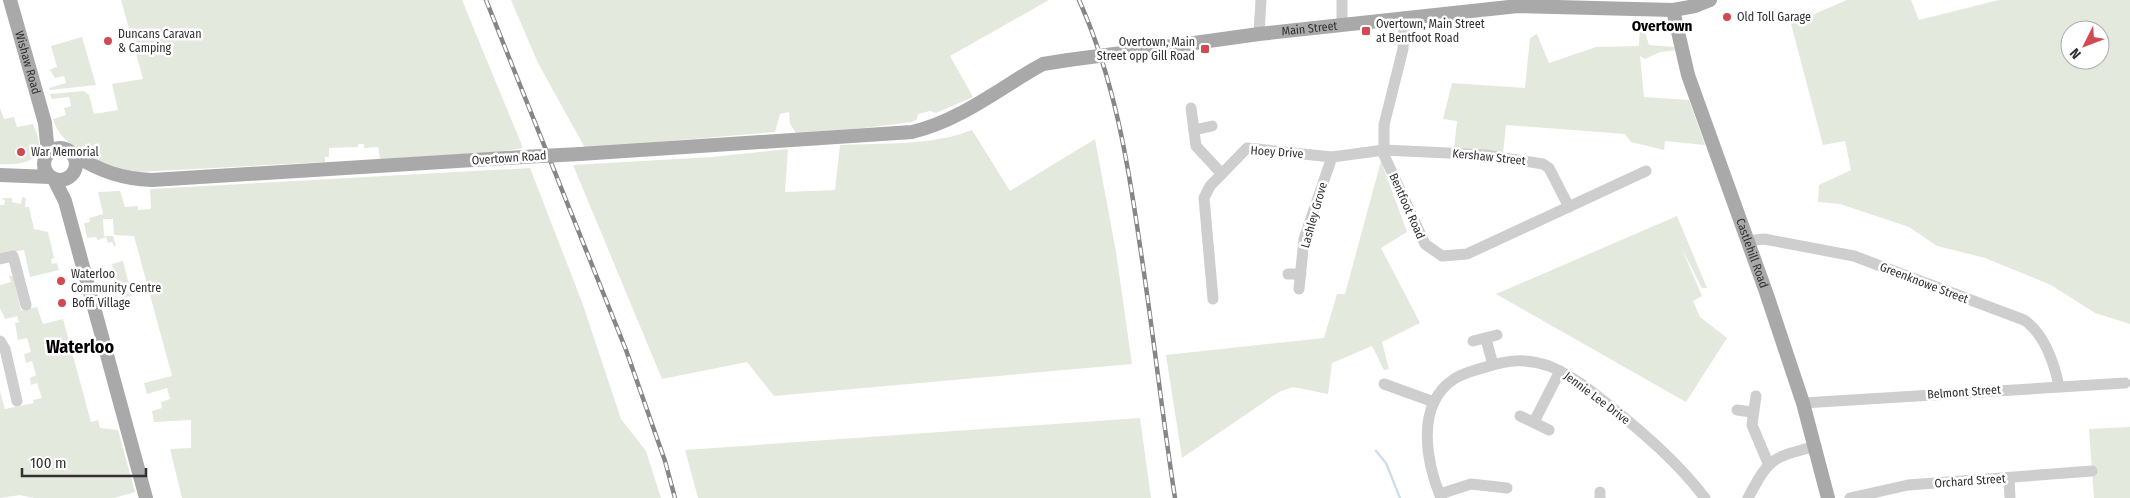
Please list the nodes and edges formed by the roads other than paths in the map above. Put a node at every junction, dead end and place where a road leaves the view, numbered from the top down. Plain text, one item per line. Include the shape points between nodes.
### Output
1 (10, 0) edge
2 (1262, 0) edge
3 (1342, 0) edge
4 (1710, 0) edge
5 (1541, 3) edge
6 (1673, 10) junction
7 (1404, 17) junction
8 (1342, 25) junction
9 (1259, 34) junction
10 (1191, 108) dead end
11 (45, 124) junction
12 (1212, 126) dead end
13 (926, 129) joint
14 (1194, 130) junction
15 (1384, 150) junction
16 (68, 151) junction
17 (1332, 157) junction
18 (46, 158) junction
19 (94, 167) junction
20 (1646, 171) dead end
21 (73, 174) junction
22 (1222, 174) junction
23 (5, 175) edge
24 (52, 178) junction
25 (65, 201) junction
26 (1569, 207) junction
27 (1747, 240) junction
28 (0, 259) edge
29 (1288, 274) dead end
30 (1300, 274) junction
31 (1299, 289) dead end
32 (1213, 299) dead end
33 (26, 305) dead end
34 (1497, 335) dead end
35 (1486, 339) junction
36 (0, 341) edge
37 (1473, 341) dead end
38 (1493, 365) junction
39 (1560, 371) junction
40 (2125, 383) dead end
41 (1384, 384) dead end
42 (2060, 386) junction
43 (1756, 396) dead end
44 (17, 401) dead end
45 (1434, 402) junction
46 (1803, 403) junction
47 (1737, 410) dead end
48 (1752, 412) junction
49 (1520, 416) dead end
50 (1534, 422) junction
51 (1548, 430) dead end
52 (1816, 446) junction
53 (1768, 463) junction
54 (2092, 471) dead end
55 (2009, 478) junction
56 (1507, 488) dead end
57 (1750, 494) edge
58 (1441, 496) edge
59 (146, 498) edge
60 (1705, 498) edge
61 (1762, 498) edge
62 (1828, 498) edge
63 (1850, 498) edge
64 (2010, 498) edge

1 - 11 main road, Wishaw Road
2 - 9 street
3 - 8 street
4 - 6 main road, Main Street
5 - 6 main road, Main Street
5 - 7 main road, Main Street
6 - 27 main road, Castlehill Road via 1696,99
7 - 8 main road, Main Street
7 - 15 street, Bentfoot Road via 1403,49 1384,125
8 - 9 main road, Main Street
9 - 13 main road, Main Street, bridge via 1043,64 962,112
10 - 14 street
11 - 16 main road, Wishaw Road
11 - 18 main road, Wishaw Road
12 - 14 street
13 - 19 main road, Overtown Road, bridge via 780,142 152,180 129,179
14 - 22 street via 1196,146
15 - 17 street, Hoey Drive
15 - 26 street, Kershaw Street via 1486,155 1543,164 1549,168
15 - 26 street, Bentfoot Road via 1425,244 1442,256 1467,254
16 - 18 main road
16 - 19 main road, Overtown Road
16 - 21 main road via 76,164
17 - 22 street, Hoey Drive via 1247,148
17 - 30 street, Lashley Grove via 1304,239
18 - 23 main road
18 - 24 main road via 44,168
19 - 21 main road
20 - 26 street, Bentfoot Road
21 - 24 main road via 64,180
21 - 25 main road
22 - 32 street, Hoey Drive via 1204,198
23 - 24 main road
24 - 25 main road
25 - 59 main road
27 - 42 street, Greenknowe Street via 1764,239 1854,256 2024,320 2031,325 2053,360
27 - 46 main road, Castlehill Road
28 - 33 street via 13,256
29 - 30 street
30 - 31 street, Lashley Grove
34 - 35 street
35 - 37 street
35 - 38 street
36 - 44 street via 5,349
38 - 39 street, Jennie Lee Drive via 1514,360 1532,361
38 - 45 street, Jennie Lee Drive via 1454,379
39 - 50 street
39 - 60 street, Jennie Lee Drive via 1589,389 1634,426 1676,463
40 - 42 street, Belmont Street
41 - 45 street
42 - 46 street, Belmont Street
43 - 48 street
45 - 58 street, Jennie Lee Drive via 1425,440
46 - 52 main road, Castlehill Road
47 - 48 street
48 - 53 street via 1754,435
49 - 50 street
50 - 51 street
52 - 53 street
52 - 62 main road, Castlehill Road
53 - 57 street
54 - 55 street, Orchard Street
55 - 63 street, Orchard Street via 1908,485
55 - 64 street
56 - 58 street via 1472,484
57 - 61 street

